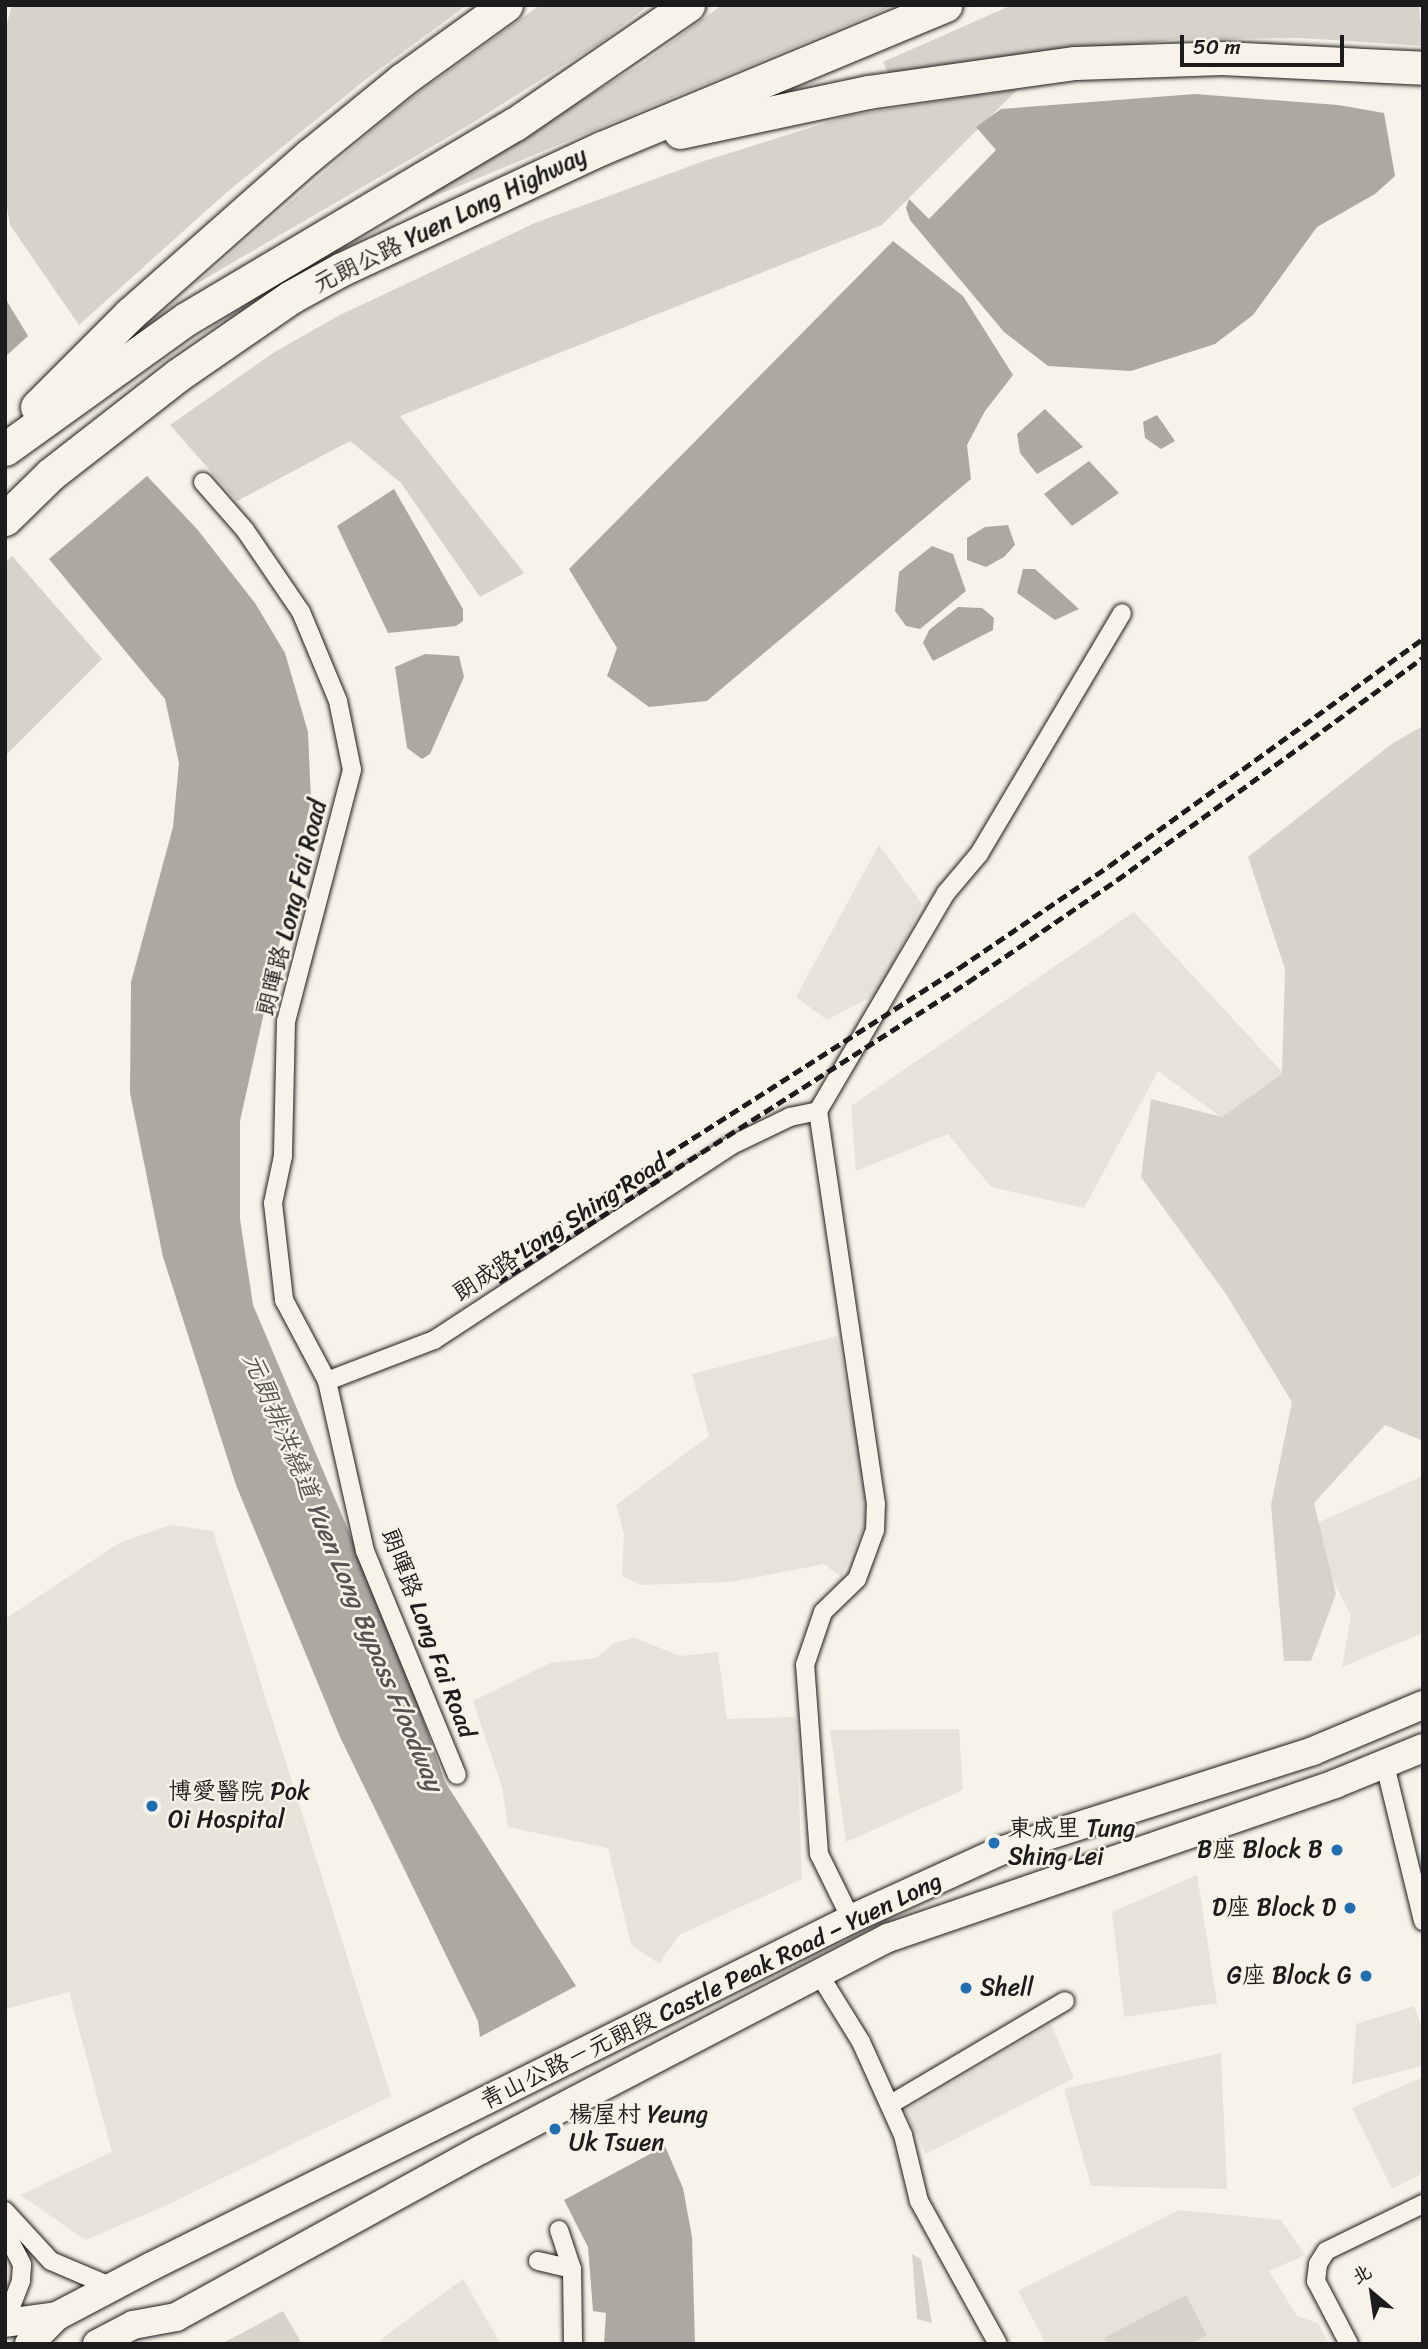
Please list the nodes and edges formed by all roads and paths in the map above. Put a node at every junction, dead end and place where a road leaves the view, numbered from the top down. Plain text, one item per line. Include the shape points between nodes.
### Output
1 (506, 5) edge
2 (688, 5) edge
3 (945, 5) edge
4 (1423, 68) edge
5 (601, 148) junction
6 (5, 444) edge
7 (5, 449) edge
8 (203, 482) dead end
9 (5, 519) edge
10 (1122, 613) dead end
11 (818, 1111) junction
12 (327, 1381) junction
13 (1423, 1705) edge
14 (1423, 1748) edge
15 (1385, 1765) junction
16 (457, 1775) dead end
17 (851, 1919) junction
18 (1423, 1921) edge
19 (819, 1974) junction
20 (1065, 2001) dead end
21 (891, 2104) junction
22 (1423, 2204) edge
23 (5, 2211) edge
24 (559, 2230) dead end
25 (5, 2231) edge
26 (538, 2261) dead end
27 (572, 2269) junction
28 (112, 2287) junction
29 (57, 2316) junction
30 (176, 2317) junction
31 (5, 2322) edge
32 (29, 2344) edge
33 (97, 2344) edge
34 (153, 2344) edge
35 (573, 2344) edge
36 (998, 2344) edge
37 (1349, 2344) edge

1 - 6 highway via 402,80 310,155 60,380
2 - 7 highway, 元朗公路 Yuen Long Highway via 515,124 186,319
3 - 5 highway, 元朗公路 Yuen Long Highway
4 - 5 highway via 1210,58 1010,69 868,92
5 - 9 highway, 元朗公路 Yuen Long Highway via 395,242 291,297 103,432
8 - 12 street, 朗暉路 Long Fai Road via 244,530 301,612 338,701 352,770 286,1021 282,1156 273,1203 284,1300
10 - 11 street via 979,854 946,892
11 - 12 street, 朗成路 Long Shing Road via 790,1117 730,1146 434,1340
11 - 17 street via 876,1504 875,1530 857,1579 823,1612 805,1665 819,1854
12 - 16 street, 朗暉路 Long Fai Road via 365,1551
13 - 17 main road, 青山公路－元朗段 Castle Peak Road – Yuen Long via 1313,1751 1000,1851
14 - 15 main road, 青山公路－元朗段 Castle Peak Road – Yuen Long
15 - 18 street
15 - 19 main road, 青山公路－元朗段 Castle Peak Road – Yuen Long via 888,1938
17 - 28 main road, 青山公路－元朗段 Castle Peak Road – Yuen Long
19 - 21 street via 861,2042
19 - 30 main road, 青山公路－元朗段 Castle Peak Road – Yuen Long via 482,2149
20 - 21 street
21 - 36 street via 919,2201
22 - 37 street via 1326,2251 1318,2263 1316,2281
23 - 28 street via 51,2261
24 - 27 street
25 - 31 street via 22,2264 21,2281
26 - 27 street
27 - 35 street
28 - 29 main road, 青山公路－元朗段 Castle Peak Road – Yuen Long
29 - 31 main road
29 - 32 main road, 青山公路－元朗段 Castle Peak Road – Yuen Long
30 - 33 main road, 青山公路－元朗段 Castle Peak Road – Yuen Long via 133,2325
30 - 34 main road

